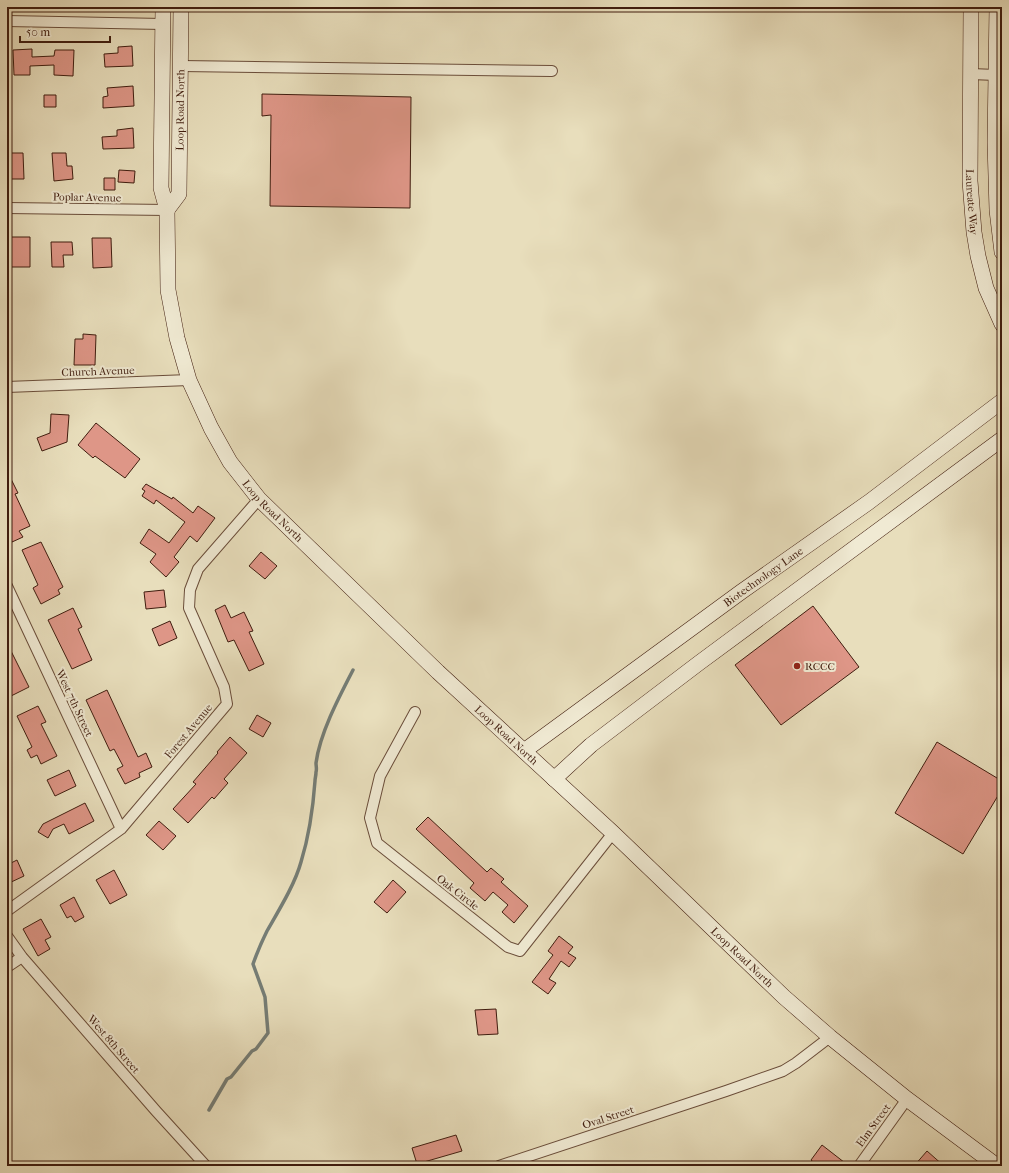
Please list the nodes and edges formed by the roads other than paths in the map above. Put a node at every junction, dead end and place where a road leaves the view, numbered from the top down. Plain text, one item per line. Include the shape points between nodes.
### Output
1 (163, 7) edge
2 (181, 7) edge
3 (972, 7) edge
4 (997, 7) edge
5 (7, 21) edge
6 (163, 24) junction
7 (181, 66) junction
8 (552, 71) dead end
9 (971, 74) junction
10 (996, 75) junction
11 (7, 208) edge
12 (167, 210) junction
13 (1002, 252) edge
14 (1002, 324) edge
15 (190, 380) junction
16 (7, 387) edge
17 (1002, 401) edge
18 (1002, 439) edge
19 (259, 499) junction
20 (7, 586) edge
21 (415, 712) dead end
22 (524, 751) junction
23 (554, 779) junction
24 (121, 829) junction
25 (613, 833) junction
26 (7, 911) edge
27 (7, 936) edge
28 (22, 958) junction
29 (7, 967) edge
30 (830, 1037) junction
31 (907, 1099) junction
32 (206, 1166) edge
33 (499, 1166) edge
34 (859, 1166) edge
35 (997, 1166) edge

1 - 6 main road, Loop Road North
2 - 7 main road, Loop Road North
3 - 9 main road, Laureate Way
4 - 10 main road
5 - 6 street
6 - 12 main road, Loop Road North via 161,188
7 - 8 street
7 - 12 main road, Loop Road North via 179,194
9 - 10 street
9 - 14 main road, Laureate Way via 970,181 974,232 986,288
10 - 13 main road via 997,210
11 - 12 street, Poplar Avenue
12 - 15 main road, Loop Road North via 168,290 177,338
15 - 16 street, Church Avenue
15 - 19 main road, Loop Road North via 211,428 230,462
17 - 22 main road, Biotechnology Lane via 869,502
18 - 23 main road via 692,668 591,745
19 - 22 main road, Loop Road North via 438,672
19 - 24 street, Forest Avenue via 198,569 190,590 189,608 224,687 227,704
20 - 24 street, West 7th Street
21 - 25 street, Oak Circle via 380,776 370,818 376,843 508,947 520,951
22 - 23 main road, Loop Road North
23 - 25 main road, Loop Road North
24 - 26 street, Forest Avenue
25 - 30 main road, Loop Road North via 784,997
27 - 28 street, West 8th Street
28 - 29 street
28 - 32 street, West 8th Street
30 - 31 main road, Loop Road North
30 - 33 street, Oval Street via 783,1071
31 - 34 street, Elm Street
31 - 35 main road, Loop Road North

